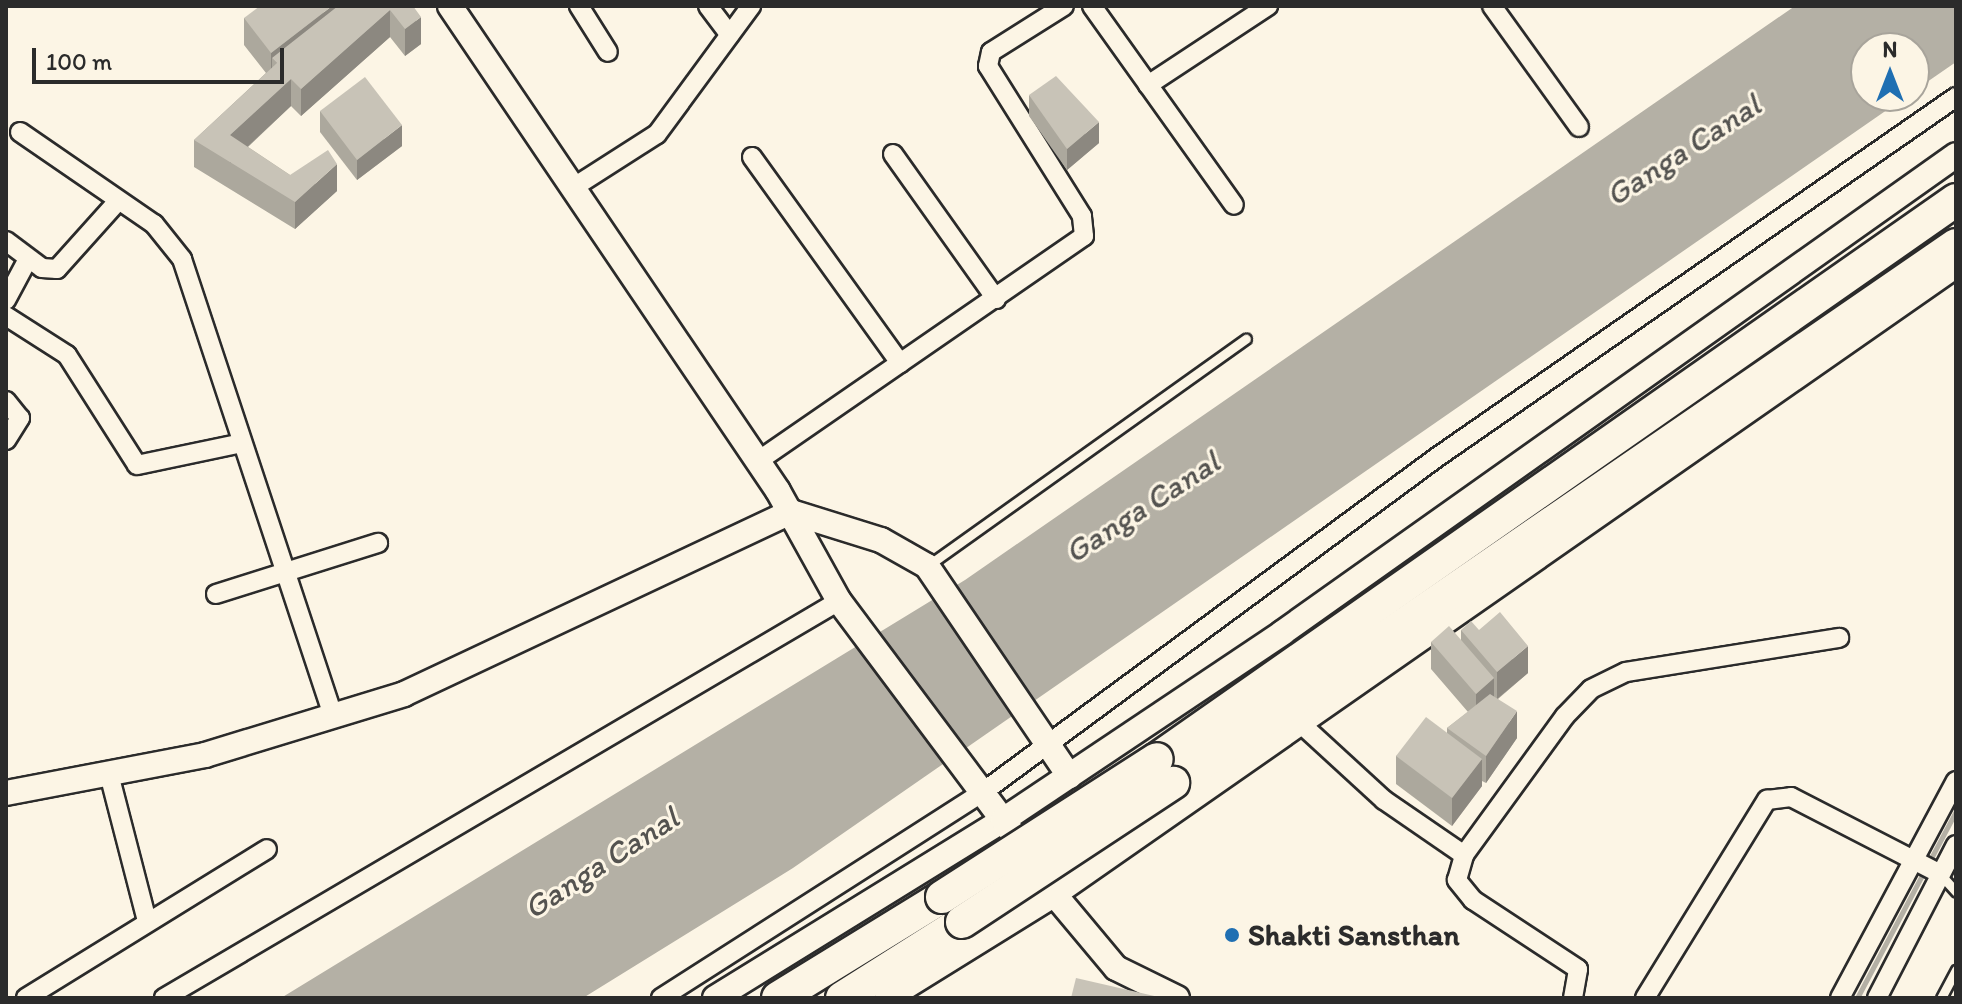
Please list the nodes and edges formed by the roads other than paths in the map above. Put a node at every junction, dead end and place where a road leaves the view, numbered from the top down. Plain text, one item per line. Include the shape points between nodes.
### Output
1 (579, 6) edge
2 (708, 6) edge
3 (751, 6) edge
4 (1064, 6) edge
5 (1092, 6) edge
6 (1268, 6) edge
7 (1492, 6) edge
8 (454, 10) edge
9 (730, 35) junction
10 (608, 52) dead end
11 (1148, 85) junction
12 (1956, 97) edge
13 (1579, 127) dead end
14 (20, 132) dead end
15 (893, 154) dead end
16 (1956, 155) edge
17 (752, 157) dead end
18 (574, 187) junction
19 (1956, 200) edge
20 (118, 201) junction
21 (1234, 205) dead end
22 (6, 241) edge
23 (1956, 245) edge
24 (28, 259) junction
25 (1956, 265) edge
26 (996, 299) junction
27 (6, 300) edge
28 (6, 316) edge
29 (1246, 339) dead end
30 (900, 363) junction
31 (6, 401) edge
32 (6, 440) edge
33 (242, 443) junction
34 (758, 461) junction
35 (791, 512) junction
36 (378, 543) dead end
37 (932, 572) junction
38 (285, 575) junction
39 (216, 594) dead end
40 (839, 601) junction
41 (1839, 638) dead end
42 (333, 716) junction
43 (1300, 723) junction
44 (1045, 735) junction
45 (1165, 771) junction
46 (109, 774) junction
47 (1069, 776) junction
48 (1956, 781) edge
49 (983, 792) junction
50 (6, 793) edge
51 (1003, 820) junction
52 (1956, 845) edge
53 (267, 849) dead end
54 (1464, 855) junction
55 (1926, 866) junction
56 (1956, 892) edge
57 (1053, 895) junction
58 (952, 909) junction
59 (147, 921) junction
60 (1956, 970) edge
61 (26, 998) edge
62 (164, 998) edge
63 (661, 998) edge
64 (715, 998) edge
65 (778, 998) edge
66 (842, 998) edge
67 (887, 998) edge
68 (1177, 998) edge
69 (1573, 998) edge
70 (1645, 998) edge
71 (1840, 998) edge
72 (1877, 998) edge
73 (1941, 998) edge

1 - 10 street
2 - 9 street
3 - 9 street
4 - 26 street via 991,52 988,66 1082,216 1084,236
5 - 11 street
6 - 11 street
7 - 13 street
8 - 18 street
9 - 18 street via 657,134
11 - 21 street
12 - 44 street
14 - 20 street
15 - 26 street
16 - 47 street
17 - 30 street
18 - 34 street
19 - 45 highway
20 - 24 street via 57,269
20 - 33 street via 170,237 182,259
22 - 24 street
23 - 45 highway
24 - 27 street
25 - 43 street
26 - 30 street
28 - 33 street via 67,355 137,465
29 - 37 lane
30 - 34 street
31 - 32 street via 20,418
33 - 38 street
34 - 35 street
35 - 37 street via 881,540
35 - 40 street
35 - 42 street via 475,666
36 - 38 street
37 - 44 street
38 - 39 street
38 - 42 street
40 - 49 street
40 - 62 street
41 - 54 street via 1626,672 1591,689
42 - 46 street via 205,755
43 - 54 street via 1384,800
43 - 57 street
44 - 47 street
44 - 49 street
45 - 58 highway, bridge
46 - 50 street
46 - 59 street
47 - 51 street
48 - 55 street
49 - 51 street
49 - 63 street
51 - 57 street
51 - 64 street
52 - 55 street
53 - 59 street
54 - 69 street via 1457,880 1462,891 1578,969
55 - 56 lane
55 - 70 street via 1791,797 1767,800
55 - 71 street
55 - 72 street
57 - 67 street
57 - 68 street via 1116,968
58 - 65 highway
58 - 66 highway
59 - 61 street
60 - 73 lane

